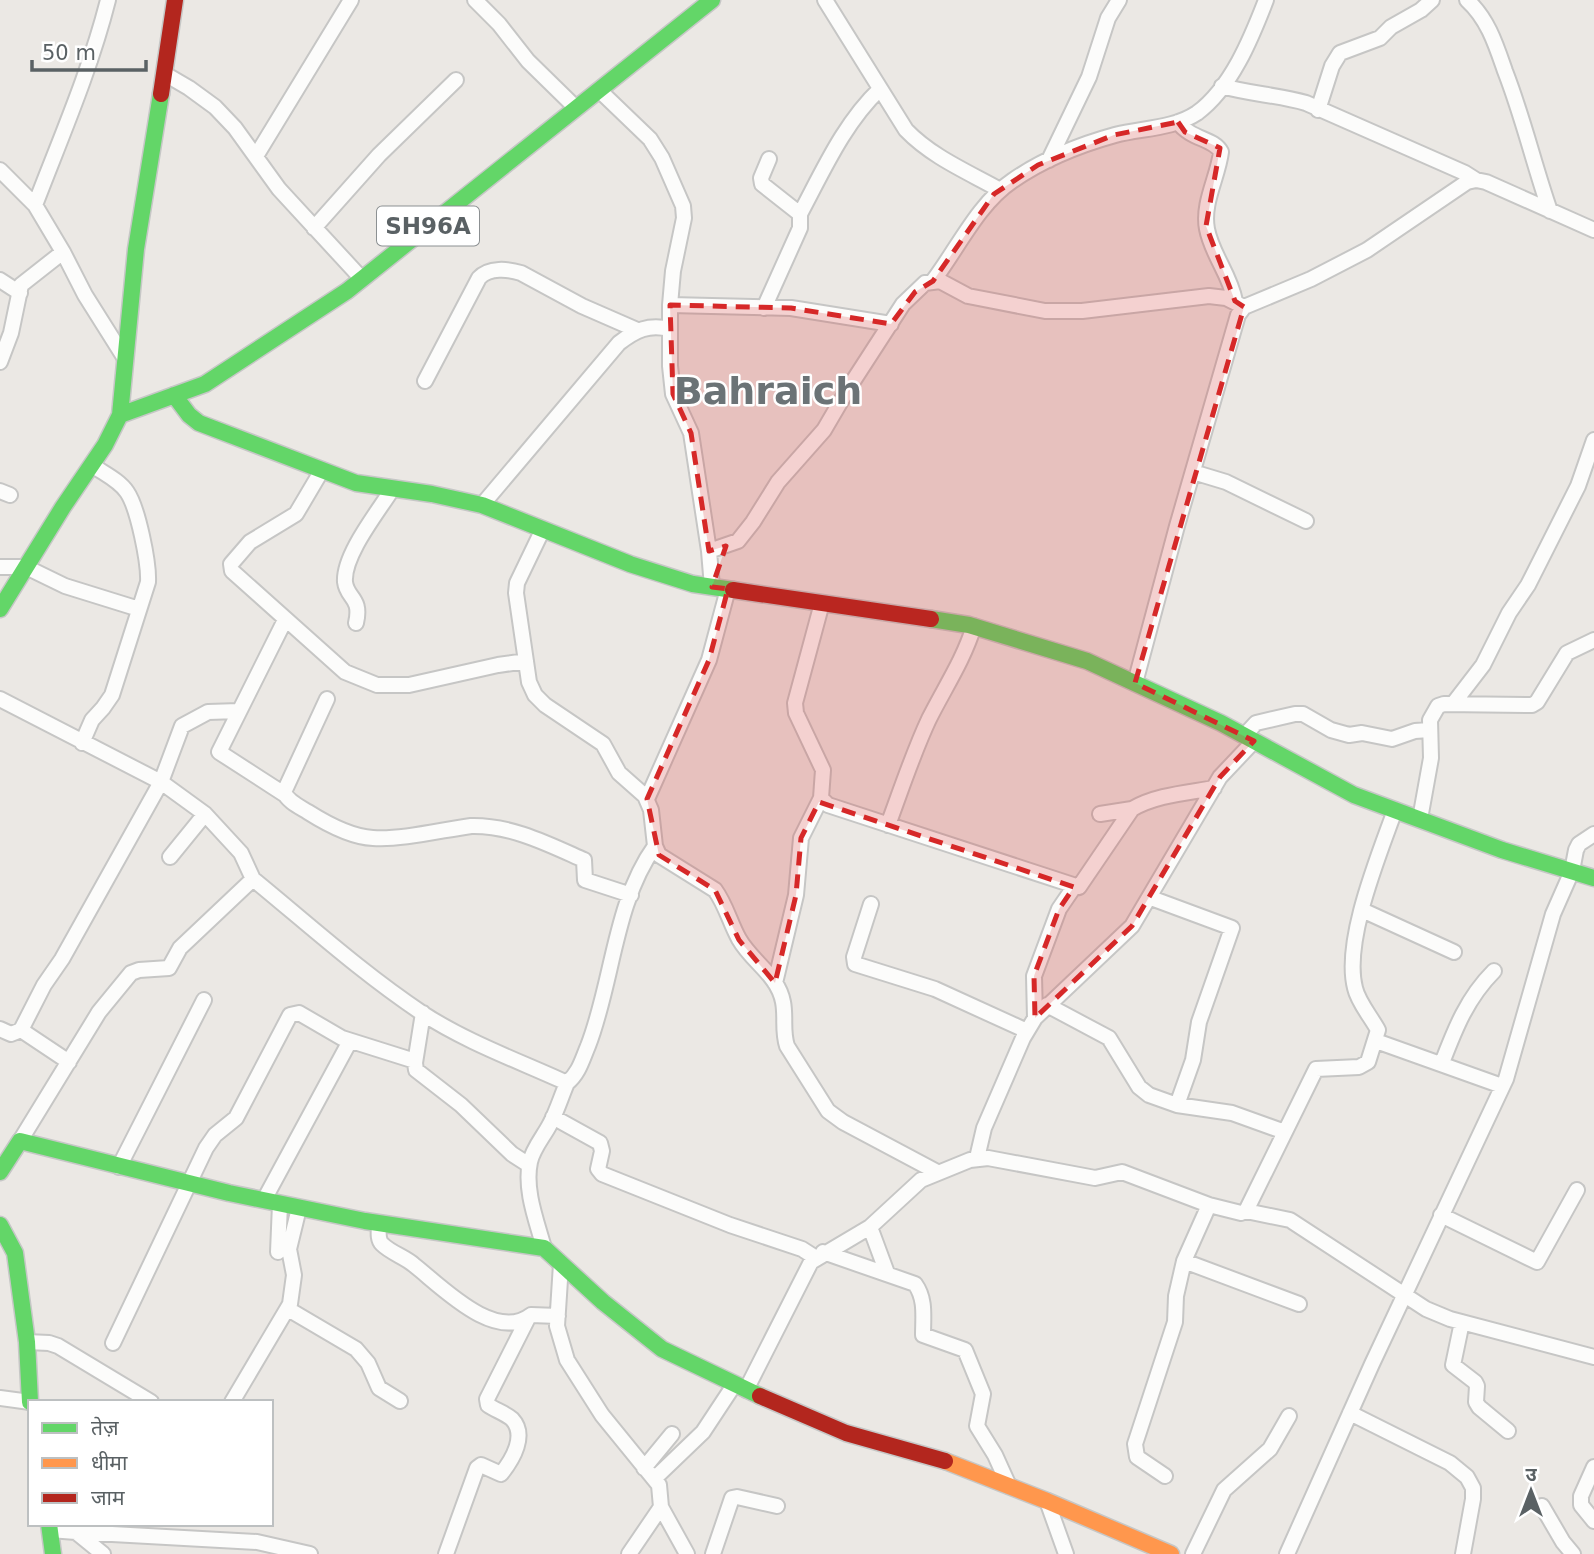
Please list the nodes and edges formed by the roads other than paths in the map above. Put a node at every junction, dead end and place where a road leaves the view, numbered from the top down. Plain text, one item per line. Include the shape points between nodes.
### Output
1 (108, 0) edge
2 (175, 0) edge
3 (351, 0) edge
4 (475, 0) edge
5 (712, 0) edge
6 (825, 0) edge
7 (1119, 0) edge
8 (1266, 0) edge
9 (1432, 0) edge
10 (1467, 0) edge
11 (165, 74) junction
12 (456, 80) dead end
13 (1222, 86) junction
14 (880, 89) junction
15 (598, 90) junction
16 (576, 108) junction
17 (1318, 110) junction
18 (1178, 122) junction
19 (256, 156) junction
20 (769, 159) dead end
21 (1049, 160) junction
22 (0, 170) edge
23 (1476, 180) junction
24 (1000, 190) junction
25 (35, 205) junction
26 (1550, 211) junction
27 (800, 214) junction
28 (314, 228) junction
29 (1594, 230) edge
30 (63, 252) junction
31 (362, 279) junction
32 (0, 280) edge
33 (933, 281) junction
34 (20, 293) junction
35 (1231, 304) junction
36 (670, 305) junction
37 (764, 308) junction
38 (891, 324) junction
39 (670, 329) junction
40 (637, 330) junction
41 (124, 357) junction
42 (0, 362) edge
43 (425, 381) dead end
44 (174, 395) junction
45 (120, 415) junction
46 (1594, 440) edge
47 (92, 466) junction
48 (322, 470) junction
49 (1589, 470) edge
50 (1193, 471) junction
51 (393, 488) junction
52 (482, 505) junction
53 (1306, 522) dead end
54 (542, 531) junction
55 (726, 546) junction
56 (709, 551) junction
57 (0, 566) edge
58 (26, 567) junction
59 (720, 588) junction
60 (822, 603) junction
61 (0, 609) edge
62 (139, 609) junction
63 (285, 620) junction
64 (356, 623) dead end
65 (974, 626) junction
66 (1594, 640) edge
67 (526, 661) junction
68 (1135, 683) junction
69 (0, 699) edge
70 (327, 699) dead end
71 (1452, 704) junction
72 (239, 711) junction
73 (1429, 730) junction
74 (1249, 738) junction
75 (82, 743) junction
76 (161, 782) junction
77 (1214, 788) junction
78 (284, 794) junction
79 (821, 798) junction
80 (647, 799) junction
81 (1132, 810) junction
82 (1395, 810) junction
83 (205, 814) junction
84 (1100, 814) dead end
85 (1420, 819) junction
86 (888, 825) junction
87 (1594, 834) edge
88 (655, 846) junction
89 (170, 857) dead end
90 (1572, 871) junction
91 (1594, 878) edge
92 (253, 879) junction
93 (1074, 887) junction
94 (631, 895) junction
95 (1151, 898) junction
96 (871, 904) dead end
97 (1362, 910) junction
98 (1454, 952) dead end
99 (1494, 971) dead end
100 (775, 983) junction
101 (204, 1000) dead end
102 (1048, 1005) junction
103 (423, 1013) junction
104 (1035, 1018) junction
105 (0, 1029) edge
106 (21, 1030) junction
107 (1027, 1031) junction
108 (350, 1041) junction
109 (1376, 1041) junction
110 (415, 1061) junction
111 (69, 1062) junction
112 (1441, 1063) junction
113 (567, 1083) junction
114 (1502, 1086) junction
115 (1177, 1105) junction
116 (553, 1117) junction
117 (1285, 1132) junction
118 (20, 1141) junction
119 (977, 1158) junction
120 (529, 1165) junction
121 (119, 1167) junction
122 (0, 1172) edge
123 (937, 1172) junction
124 (188, 1183) junction
125 (1577, 1190) dead end
126 (272, 1202) junction
127 (1209, 1205) junction
128 (299, 1208) junction
129 (1246, 1211) junction
130 (1441, 1215) junction
131 (379, 1223) junction
132 (0, 1225) edge
133 (870, 1227) junction
134 (544, 1248) junction
135 (278, 1252) dead end
136 (819, 1255) junction
137 (1184, 1261) junction
138 (561, 1264) junction
139 (887, 1273) junction
140 (1404, 1293) junction
141 (1299, 1304) dead end
142 (288, 1309) junction
143 (558, 1316) junction
144 (528, 1318) junction
145 (1462, 1322) junction
146 (27, 1342) junction
147 (113, 1343) dead end
148 (1594, 1357) edge
149 (740, 1388) junction
150 (0, 1398) edge
151 (30, 1400) edge
152 (148, 1400) edge
153 (233, 1400) edge
154 (400, 1401) dead end
155 (28, 1402) edge
156 (1350, 1413) junction
157 (1290, 1416) dead end
158 (1508, 1431) dead end
159 (672, 1434) dead end
160 (1594, 1467) edge
161 (649, 1473) junction
162 (1165, 1476) dead end
163 (1009, 1486) junction
164 (1047, 1501) junction
165 (777, 1506) dead end
166 (1542, 1506) dead end
167 (661, 1507) junction
168 (1594, 1521) edge
169 (49, 1527) edge
170 (139, 1529) edge
171 (76, 1532) junction
172 (53, 1554) edge
173 (103, 1554) edge
174 (310, 1554) edge
175 (446, 1554) edge
176 (629, 1554) edge
177 (687, 1554) edge
178 (713, 1554) edge
179 (1066, 1554) edge
180 (1171, 1554) edge
181 (1193, 1554) edge
182 (1287, 1554) edge
183 (1463, 1554) edge
184 (1573, 1554) edge

1 - 25 street via 88,70
2 - 11 street
3 - 19 street
4 - 16 street
5 - 15 street, SH96A
6 - 14 street
7 - 21 street via 1108,18 1089,78
8 - 13 street
9 - 17 street via 1380,38 1340,53
10 - 26 street via 1490,32
11 - 19 street via 215,107
11 - 41 street via 136,249
12 - 28 street via 379,155
13 - 17 street via 1287,97
13 - 18 street via 1198,112
14 - 24 street via 918,142
14 - 27 street via 852,121
15 - 16 street, SH96A
15 - 36 street via 650,139 683,206
16 - 31 street, SH96A
17 - 23 street
18 - 21 street via 1114,135
18 - 35 street via 1184,131 1218,146 1221,152 1206,226 1232,285
19 - 28 street
20 - 27 street via 762,184
21 - 24 street
22 - 25 street
23 - 26 street
23 - 35 street via 1367,250 1311,279
24 - 33 street
25 - 30 street
26 - 29 street
27 - 37 street via 800,228
28 - 31 street
30 - 34 street via 24,282
30 - 41 street
31 - 44 street, SH96A via 205,384
32 - 34 street
33 - 35 street via 968,296 1045,311 1082,311 1187,297
33 - 38 street via 903,304
34 - 42 street
35 - 50 street via 1238,315
36 - 37 street
36 - 39 street
37 - 38 street
38 - 55 street via 824,430 795,460 738,541
39 - 40 street
39 - 56 street via 673,394 691,433
40 - 43 street via 521,273 484,272
40 - 52 street via 619,342
41 - 45 street
44 - 45 street, SH96A
44 - 48 street via 199,423
45 - 47 street
46 - 49 street
47 - 58 street
47 - 62 street via 118,482 133,503 149,569
48 - 51 street via 356,483
48 - 63 street via 296,514 250,542 231,564 232,572
49 - 71 street via 1483,665
50 - 53 street via 1226,482
50 - 68 street
51 - 52 street
51 - 64 street via 347,563 345,585 358,606
52 - 54 street
54 - 59 street via 630,564
54 - 67 street via 517,583
55 - 56 street
55 - 59 street
56 - 59 street
57 - 58 street
58 - 61 street
58 - 62 street via 65,586
59 - 60 street
59 - 80 street via 709,660
60 - 65 street
60 - 79 street via 795,703 799,722 823,770
62 - 75 street via 111,695
63 - 67 street via 345,672 377,685 409,685
63 - 72 street
65 - 68 street via 1087,661
65 - 86 street via 920,740
66 - 71 street via 1567,653 1532,705
67 - 80 street via 535,695 603,744 619,773
68 - 74 street
69 - 75 street
70 - 78 street
71 - 73 street via 1438,706
72 - 76 street via 208,712 182,726
72 - 78 street via 219,752
73 - 74 street via 1392,739 1349,735 1295,714 1255,723
73 - 85 street via 1431,758
74 - 77 street
74 - 82 street via 1354,795
75 - 76 street
76 - 83 street
76 - 106 street
77 - 81 street via 1159,798
77 - 95 street
78 - 94 street via 324,822 365,837 478,825 529,836 584,860 585,880
79 - 86 street via 828,805
79 - 100 street via 801,838 796,895
80 - 88 street
81 - 84 street
81 - 93 street via 1082,886
82 - 85 street
82 - 97 street
83 - 89 street
83 - 92 street via 241,853
85 - 90 street
86 - 93 street
87 - 90 street via 1579,844
88 - 94 street via 643,862
88 - 100 street via 667,861 715,890 739,940
90 - 91 street
90 - 114 street via 1553,914
92 - 103 street
92 - 111 street via 180,948 169,968 131,973 99,1012
93 - 104 street via 1059,909 1034,976
94 - 113 street via 594,1031 578,1070
95 - 102 street via 1121,939
95 - 115 street via 1232,928 1199,1022 1193,1060
96 - 107 street via 855,964 935,989
97 - 98 street
97 - 109 street via 1353,948 1355,988 1378,1030
99 - 112 street via 1470,999
100 - 123 street via 784,1003 787,1046 828,1111
101 - 121 street
102 - 104 street
102 - 115 street via 1109,1038 1139,1087
103 - 110 street
103 - 113 street
104 - 107 street
105 - 106 street via 15,1034
106 - 111 street
107 - 119 street via 984,1128
108 - 110 street
108 - 124 street via 299,1013 290,1015 236,1118 210,1141
108 - 126 street
109 - 112 street
109 - 117 street via 1364,1066 1316,1069
110 - 120 street via 416,1070
111 - 118 street
112 - 114 street
113 - 116 street
114 - 130 street
115 - 117 street via 1232,1113
116 - 120 street
116 - 136 street via 600,1143 598,1169 602,1174
117 - 129 street
118 - 121 street
118 - 122 street
119 - 123 street
119 - 127 street via 1095,1178 1122,1172
120 - 134 street
121 - 124 street
123 - 133 street via 914,1185
124 - 126 street
124 - 147 street
125 - 130 street via 1537,1262
126 - 128 street
126 - 135 street
127 - 129 street
127 - 137 street
128 - 131 street
128 - 142 street via 289,1250 294,1288
129 - 140 street via 1290,1220
130 - 140 street
131 - 134 street
131 - 144 street via 382,1244 459,1301 504,1322
132 - 146 street via 15,1253
133 - 136 street
133 - 139 street
134 - 138 street
136 - 139 street
136 - 149 street via 804,1271
137 - 141 street
137 - 162 street via 1175,1322 1135,1444 1137,1457
138 - 143 street
138 - 149 street via 662,1349
139 - 163 street via 915,1283 922,1292 923,1335 965,1350 983,1394 977,1426
140 - 145 street via 1426,1308
140 - 156 street
142 - 153 street
142 - 154 street via 356,1349 379,1388
143 - 144 street
143 - 161 street via 568,1360 602,1415
144 - 175 street via 487,1399 488,1405 511,1418 519,1429 519,1441 501,1474 481,1465 477,1468
145 - 148 street
145 - 158 street via 1454,1367 1475,1382 1479,1408
146 - 151 street
146 - 152 street via 58,1346
149 - 161 street via 703,1432
149 - 163 street via 846,1433 939,1459
150 - 155 street
156 - 182 street
156 - 183 street via 1450,1463 1467,1477 1473,1499
157 - 181 street via 1270,1449 1224,1490
159 - 161 street
160 - 168 street via 1581,1496 1581,1505
161 - 167 street via 659,1485
163 - 164 street
164 - 179 street
164 - 180 street
165 - 178 street via 734,1496
166 - 184 street
167 - 176 street
167 - 177 street
169 - 171 street
169 - 172 street
170 - 171 street
170 - 174 street via 257,1542
171 - 173 street

